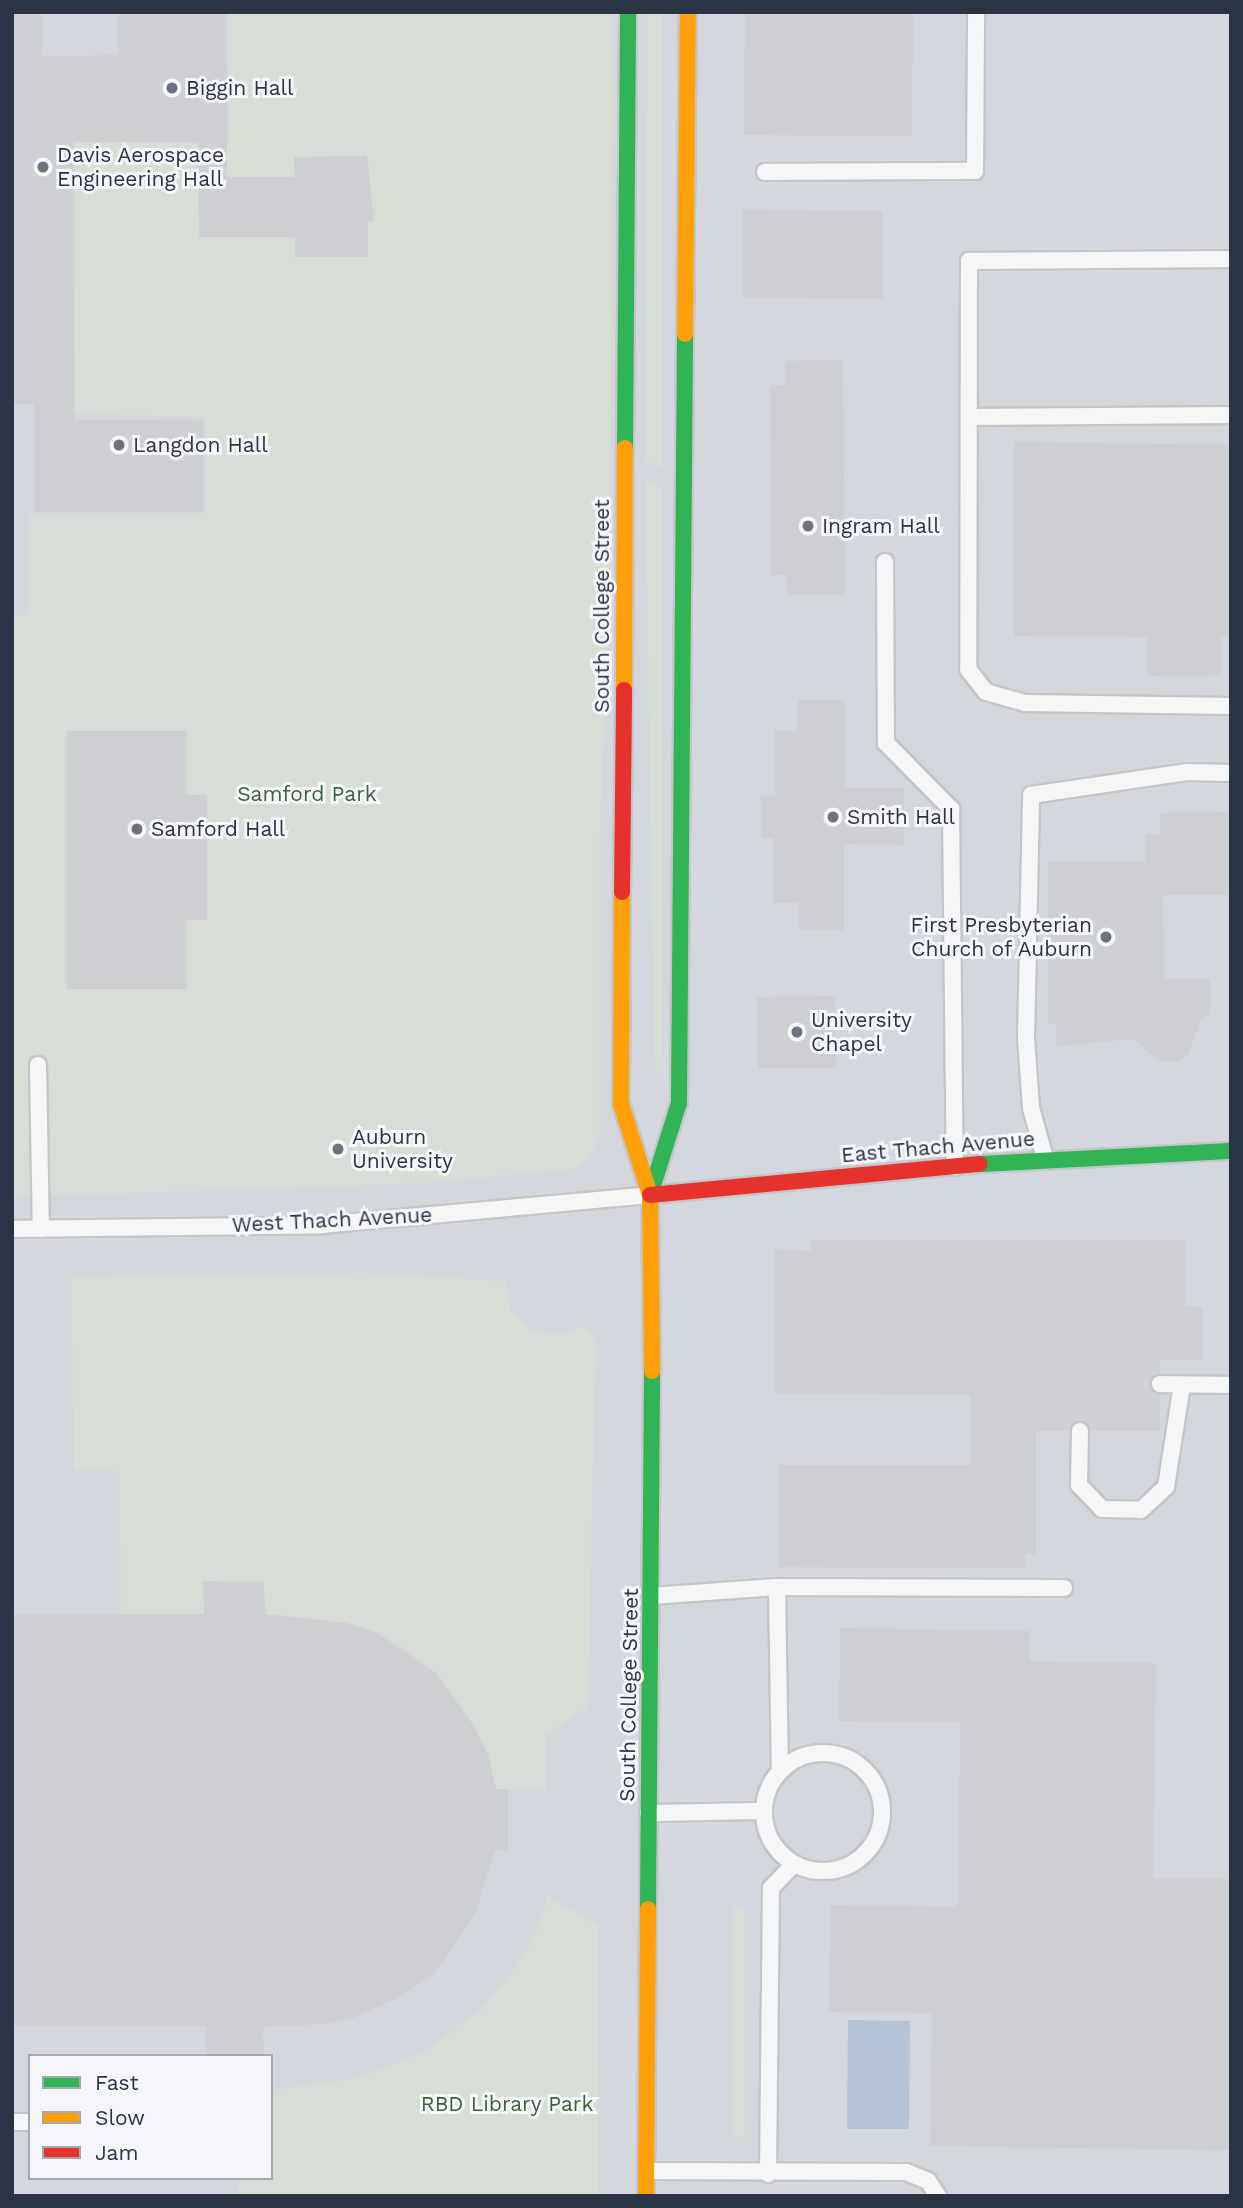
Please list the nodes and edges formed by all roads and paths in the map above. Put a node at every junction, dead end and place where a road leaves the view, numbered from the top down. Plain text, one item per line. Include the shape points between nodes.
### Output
1 (628, 12) edge
2 (688, 12) edge
3 (976, 12) edge
4 (765, 172) dead end
5 (1231, 259) edge
6 (1231, 415) edge
7 (969, 417) junction
8 (885, 562) dead end
9 (1231, 706) edge
10 (1231, 773) edge
11 (38, 1065) dead end
12 (1231, 1151) edge
13 (1045, 1158) junction
14 (955, 1167) junction
15 (650, 1195) junction
16 (12, 1229) edge
17 (41, 1229) junction
18 (1160, 1384) dead end
19 (1182, 1385) junction
20 (1231, 1385) edge
21 (1080, 1431) dead end
22 (777, 1587) junction
23 (1065, 1588) dead end
24 (651, 1596) junction
25 (780, 1771) junction
26 (763, 1811) junction
27 (649, 1812) junction
28 (794, 1864) junction
29 (646, 2171) junction
30 (768, 2174) junction
31 (646, 2196) edge
32 (938, 2196) edge

1 - 15 main road, South College Street via 621,1104
2 - 15 main road, South College Street via 678,1103
3 - 4 lane via 975,171
5 - 7 lane via 969,261
6 - 7 lane
7 - 9 lane via 968,669 986,692 1025,703
8 - 14 lane via 886,743 951,808
10 - 13 lane via 1186,772 1031,795 1026,1039 1031,1108
11 - 17 lane
12 - 13 main road, East Thach Avenue
13 - 14 main road, East Thach Avenue
14 - 15 main road, East Thach Avenue
15 - 17 lane, West Thach Avenue via 321,1225
15 - 24 main road, South College Street via 654,1394
16 - 17 lane, West Thach Avenue
18 - 19 lane
19 - 20 lane
19 - 21 lane via 1166,1487 1141,1510 1102,1509 1079,1485
22 - 23 lane
22 - 24 lane
22 - 25 lane
24 - 27 main road, South College Street
25 - 26 lane via 768,1789
25 - 28 lane via 798,1758 821,1753 845,1757 865,1770 878,1790 882,1814 877,1837 862,1856 841,1868 818,1871
26 - 27 lane
26 - 28 lane via 778,1850
27 - 29 main road, South College Street
28 - 30 lane via 771,1888
29 - 30 lane
29 - 31 main road, South College Street
30 - 32 lane via 906,2172 928,2181

